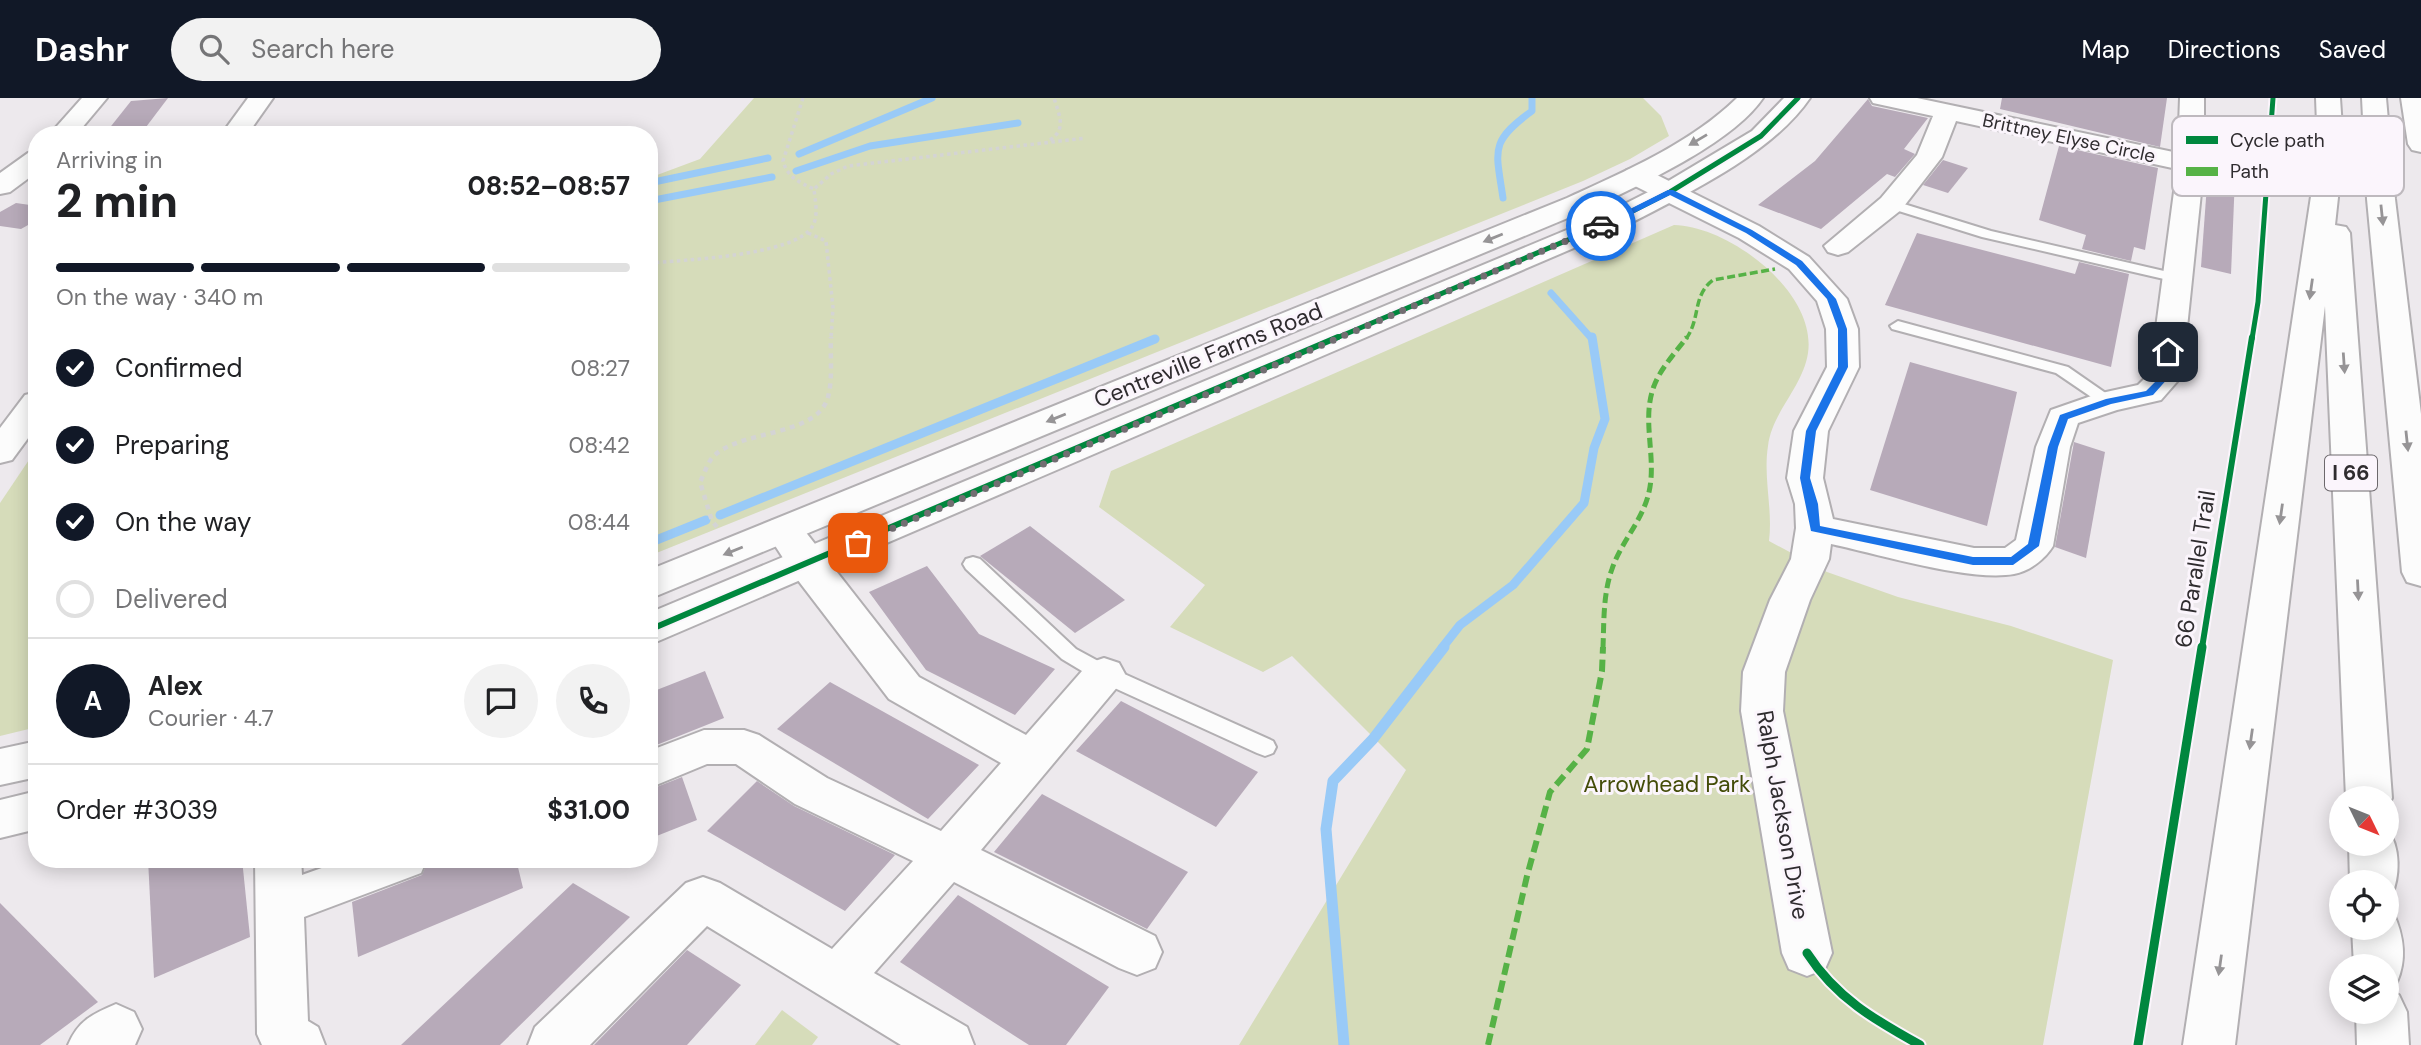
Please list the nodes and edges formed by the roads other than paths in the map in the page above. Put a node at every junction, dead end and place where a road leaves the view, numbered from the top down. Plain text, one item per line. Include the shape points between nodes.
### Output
1 (95, 98) edge
2 (261, 98) edge
3 (1751, 98) edge
4 (1798, 98) edge
5 (1882, 98) edge
6 (2192, 98) edge
7 (2328, 98) edge
8 (2374, 98) edge
9 (2413, 98) edge
10 (1947, 112) junction
11 (2192, 116) edge
12 (2329, 116) edge
13 (2375, 116) edge
14 (70, 126) edge
15 (241, 126) edge
16 (2421, 144) edge
17 (2172, 160) edge
18 (28, 166) edge
19 (1637, 176) junction
20 (0, 186) edge
21 (1670, 192) junction
22 (2187, 196) edge
23 (2324, 196) edge
24 (2334, 196) edge
25 (2381, 196) edge
26 (1891, 204) junction
27 (1838, 246) dead end
28 (2176, 278) junction
29 (1898, 326) dead end
30 (2109, 401) junction
31 (28, 414) edge
32 (0, 452) edge
33 (1815, 528) junction
34 (785, 530) junction
35 (973, 564) dead end
36 (808, 565) junction
37 (2421, 572) edge
38 (658, 581) edge
39 (658, 626) edge
40 (1104, 674) junction
41 (1265, 747) dead end
42 (1033, 759) junction
43 (28, 761) edge
44 (658, 766) edge
45 (0, 767) edge
46 (2368, 786) edge
47 (28, 812) edge
48 (0, 819) edge
49 (948, 856) junction
50 (355, 868) edge
51 (279, 882) edge
52 (1137, 952) dead end
53 (1807, 953) dead end
54 (838, 978) junction
55 (2382, 1024) edge
56 (295, 1044) edge
57 (554, 1045) edge
58 (948, 1045) edge
59 (2209, 1045) edge
60 (2383, 1045) edge

1 - 14 main road
2 - 15 main road
3 -> 19 main road, Centreville Farms Road via 1725,124
4 - 21 main road, Centreville Farms Road via 1761,136
5 - 10 main road, Brittney Elyse Circle
6 - 11 main road
7 - 12 main road, I 66
8 -> 13 main road
9 - 16 main road
10 - 17 main road, Brittney Elyse Circle
10 - 26 main road via 1929,157
18 - 20 main road
19 - 21 main road, Ralph Jackson Drive
19 -> 34 main road, Centreville Farms Road
21 - 33 main road, Ralph Jackson Drive via 1799,263 1832,299 1842,329 1843,367 1811,431 1805,478
21 - 36 main road, Centreville Farms Road via 1615,220
22 - 28 main road
23 -> 59 main road
24 -> 46 main road, I 66
25 -> 37 main road
26 - 27 main road
26 - 28 lane via 1987,234
28 - 30 main road via 2166,376 2149,393
29 - 30 lane via 2062,370
30 - 33 main road via 2063,417 2034,546 2013,561 1973,561
31 - 32 main road
33 - 53 main road, Ralph Jackson Drive via 1810,559 1764,672 1762,711
34 - 36 main road
34 -> 38 main road, Centreville Farms Road
35 - 40 lane via 1069,654
36 - 39 main road, Centreville Farms Road
36 - 42 main road via 904,688
40 - 41 lane
40 - 42 main road
42 - 49 main road
43 - 45 main road
44 - 49 main road via 704,747 744,747 811,791
47 - 48 main road
49 - 52 main road
49 - 54 main road
50 - 51 main road
51 - 56 main road via 283,1034
54 - 57 main road via 703,898
54 - 58 main road
55 - 60 main road

